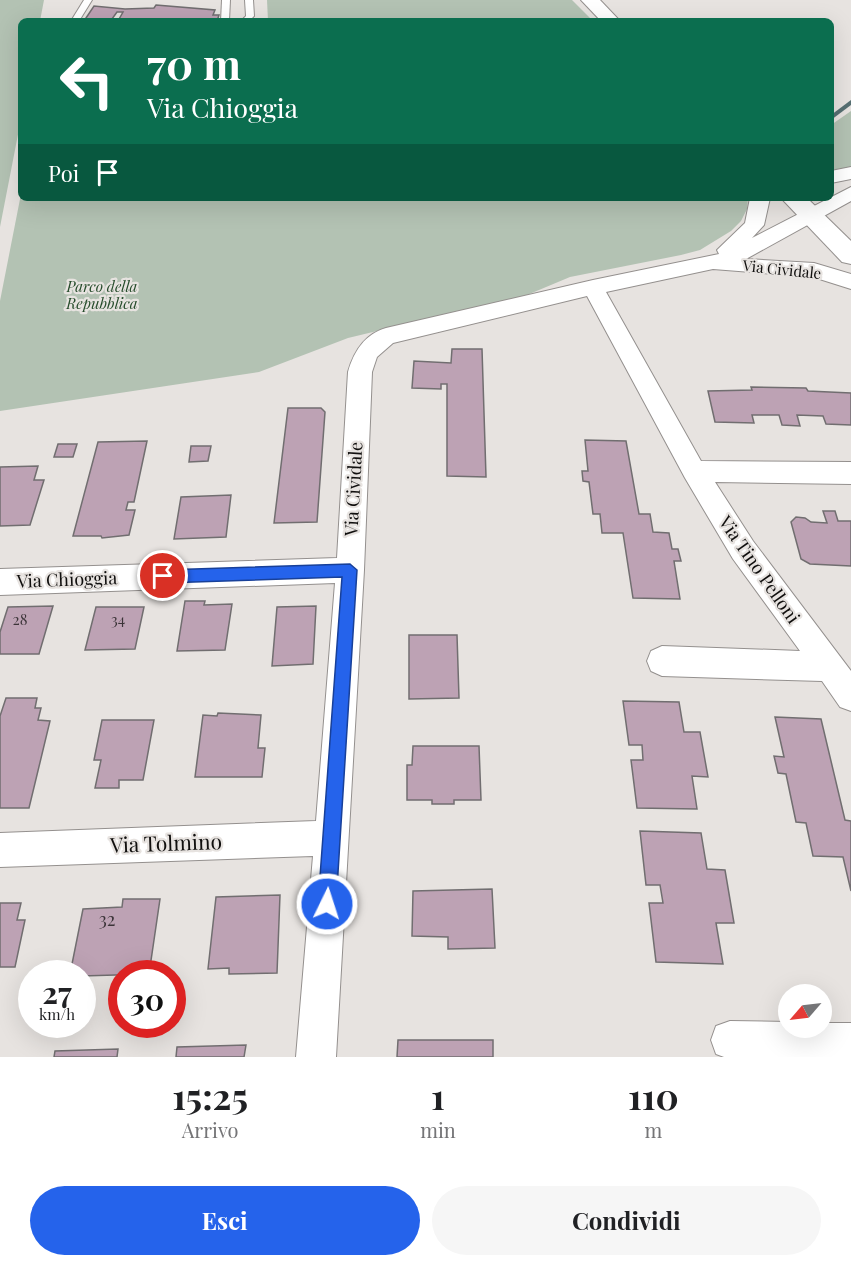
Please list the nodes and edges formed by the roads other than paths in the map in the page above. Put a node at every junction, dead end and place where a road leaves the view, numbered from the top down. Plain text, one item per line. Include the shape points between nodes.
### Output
1 (88, 0) edge
2 (226, 0) edge
3 (249, 0) edge
4 (590, 0) edge
5 (77, 18) edge
6 (225, 18) edge
7 (248, 18) edge
8 (608, 18) edge
9 (851, 173) edge
10 (834, 176) edge
11 (851, 193) edge
12 (834, 198) edge
13 (759, 201) edge
14 (823, 201) edge
15 (802, 207) edge
16 (851, 256) edge
17 (712, 264) junction
18 (851, 282) edge
19 (593, 287) junction
20 (694, 471) junction
21 (851, 473) edge
22 (350, 570) junction
23 (0, 582) edge
24 (662, 661) dead end
25 (828, 667) junction
26 (851, 696) edge
27 (332, 838) junction
28 (0, 850) edge
29 (730, 1040) dead end
30 (851, 1043) edge
31 (316, 1057) edge

1 - 5 lane
2 - 6 lane
3 - 7 lane
4 - 8 street
9 - 10 street
11 - 12 street, Via Cividale
13 - 17 street, Via Cividale via 754,225
14 - 15 street, Via Cividale
15 - 16 street
15 - 17 street, Via Cividale via 729,259
17 - 18 street, Via Cividale via 814,270
17 - 19 street, Via Cividale
19 - 20 street, Via Tino Pelloni
19 - 22 street, Via Cividale via 386,336 375,342 360,372
20 - 21 street
20 - 25 street, Via Tino Pelloni via 743,550
22 - 23 street, Via Chioggia
22 - 27 street, Via Cividale
24 - 25 street
25 - 26 street, Via Tino Pelloni
27 - 28 street, Via Tolmino
27 - 31 street, Via Cividale
29 - 30 street

